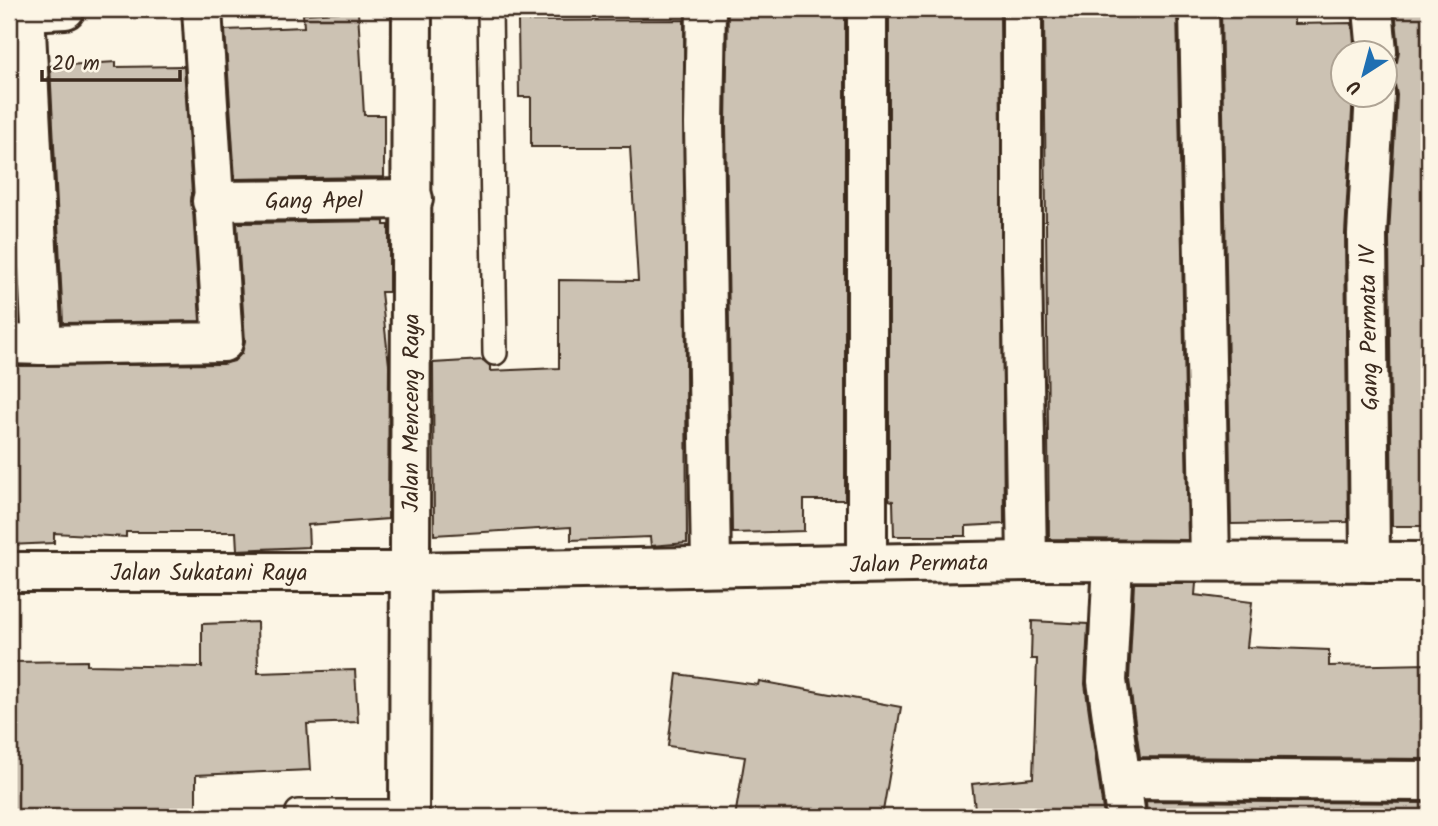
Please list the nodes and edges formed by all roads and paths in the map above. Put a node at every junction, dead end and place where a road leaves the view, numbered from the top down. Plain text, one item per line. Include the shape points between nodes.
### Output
1 (65, 9) edge
2 (202, 9) edge
3 (412, 9) edge
4 (490, 9) edge
5 (706, 9) edge
6 (867, 9) edge
7 (1022, 9) edge
8 (1199, 9) edge
9 (1373, 9) edge
10 (17, 11) edge
11 (1376, 38) edge
12 (1374, 108) edge
13 (413, 199) junction
14 (212, 201) junction
15 (23, 207) edge
16 (26, 344) edge
17 (495, 353) dead end
18 (1027, 561) junction
19 (1113, 561) junction
20 (1210, 561) junction
21 (1370, 562) junction
22 (1429, 562) edge
23 (867, 563) junction
24 (711, 564) junction
25 (9, 572) edge
26 (409, 572) junction
27 (1121, 779) junction
28 (1429, 781) edge
29 (298, 812) dead end
30 (409, 815) edge
31 (1126, 817) edge

1 - 10 street
2 - 14 street
3 - 13 street, Jalan Menceng Raya
4 - 17 lane
5 - 24 street
6 - 23 street
7 - 18 street
8 - 20 street
9 - 11 street
10 - 15 street
12 - 21 street, Gang Permata IV via 1367,234
13 - 14 street, Gang Apel
13 - 26 street, Jalan Menceng Raya
14 - 16 street via 223,342
15 - 16 street
18 - 19 street, Jalan Permata
18 - 23 street, Jalan Permata
19 - 20 street, Jalan Permata
19 - 27 street via 1107,681
20 - 21 street, Jalan Permata
21 - 22 street, Jalan Permata
23 - 24 street, Jalan Permata
24 - 26 street, Jalan Permata
25 - 26 street, Jalan Sukatani Raya
26 - 30 street, Jalan Menceng Raya
27 - 28 street
27 - 31 street
29 - 30 lane

